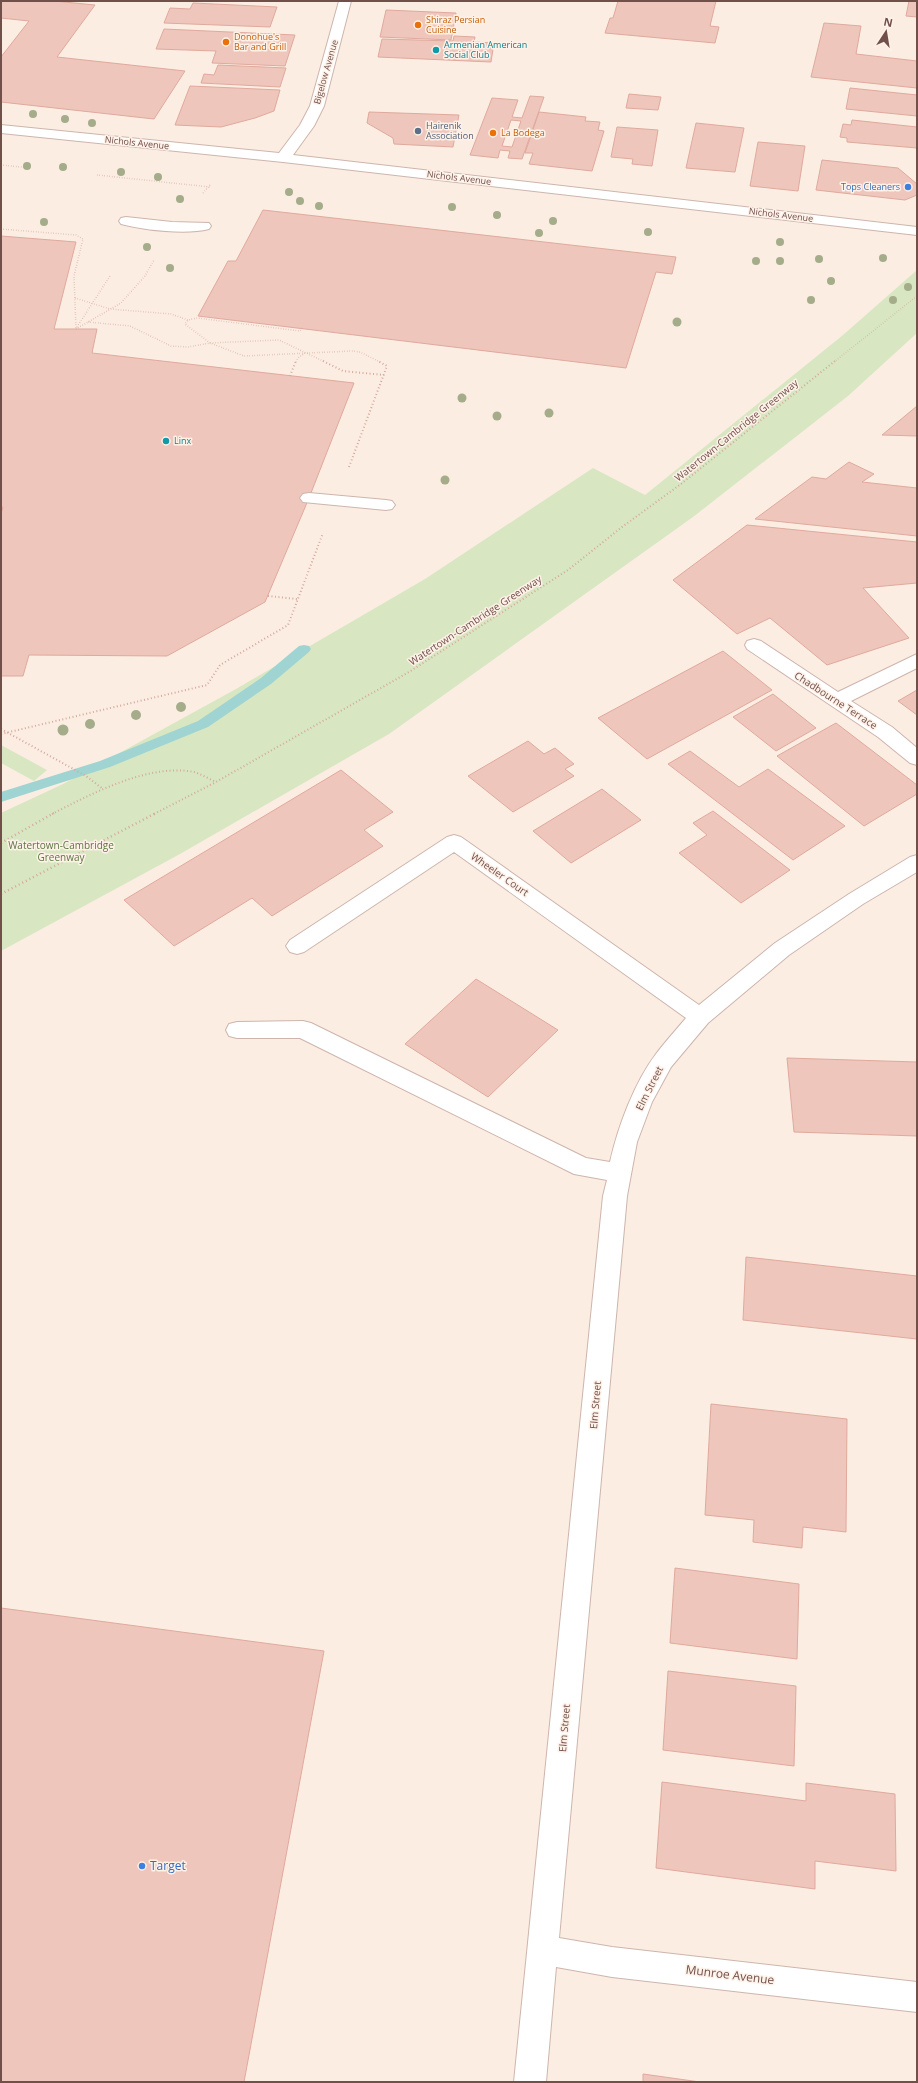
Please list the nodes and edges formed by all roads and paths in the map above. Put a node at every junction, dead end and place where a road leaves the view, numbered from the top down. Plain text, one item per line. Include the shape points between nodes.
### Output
1 (345, 1) edge
2 (1, 129) edge
3 (283, 158) junction
4 (1, 165) edge
5 (35, 168) dead end
6 (95, 175) dead end
7 (212, 182) dead end
8 (210, 187) junction
9 (202, 193) dead end
10 (126, 221) dead end
11 (204, 226) dead end
12 (1, 229) edge
13 (917, 231) edge
14 (110, 276) dead end
15 (145, 276) dead end
16 (917, 296) edge
17 (75, 298) junction
18 (93, 304) junction
19 (110, 310) junction
20 (219, 318) dead end
21 (188, 320) junction
22 (216, 321) junction
23 (88, 322) junction
24 (302, 328) dead end
25 (76, 329) junction
26 (210, 343) junction
27 (305, 353) junction
28 (384, 375) junction
29 (290, 376) dead end
30 (309, 498) dead end
31 (335, 501) junction
32 (386, 505) dead end
33 (268, 596) dead end
34 (297, 599) junction
35 (754, 646) dead end
36 (917, 660) edge
37 (837, 700) junction
38 (1, 729) edge
39 (7, 732) junction
40 (1, 734) edge
41 (917, 758) edge
42 (216, 782) junction
43 (103, 789) junction
44 (1, 843) edge
45 (917, 862) edge
46 (1, 894) edge
47 (297, 946) dead end
48 (700, 1017) junction
49 (237, 1030) dead end
50 (620, 1173) junction
51 (543, 1950) junction
52 (917, 1997) edge
53 (530, 2082) edge

1 - 3 street, Bigelow Avenue via 317,106 307,126
2 - 3 street, Nichols Avenue
3 - 13 street, Nichols Avenue
4 - 5 path
6 - 8 path
7 - 8 path
8 - 9 path
10 - 11 street via 172,226
12 - 17 path via 81,236 83,239 74,276
14 - 18 path
15 - 19 path via 121,303
16 - 42 path, Watertown-Cambridge Greenway via 681,484 568,570 410,672
17 - 18 path
17 - 25 path
18 - 19 path
18 - 25 path
19 - 21 path via 171,314
19 - 23 path
20 - 22 path
21 - 22 path via 197,318
21 - 26 path via 185,324
22 - 24 path via 300,331
23 - 25 path
23 - 26 path via 130,326 171,346 188,347
26 - 27 path via 244,356
26 - 27 path via 279,340
27 - 28 path via 343,372
27 - 28 path via 360,352 387,366
27 - 29 path via 298,358
28 - 31 path
30 - 31 street
31 - 32 street
31 - 34 path
33 - 34 path
34 - 39 path via 288,625 220,665 207,685
35 - 37 street, Chadbourne Terrace
36 - 37 street
37 - 41 street, Chadbourne Terrace via 885,732
38 - 39 path
39 - 40 path
39 - 43 path via 86,776
42 - 43 path via 207,775 196,772 158,772
42 - 46 path, Watertown-Cambridge Greenway
43 - 44 path
45 - 48 street, Elm Street via 782,949
47 - 48 street, Wheeler Court via 454,842
48 - 50 street, Elm Street via 663,1061 641,1101 626,1142
49 - 50 street via 302,1029 582,1167
50 - 51 street, Elm Street via 615,1196
51 - 52 street, Munroe Avenue via 612,1962
51 - 53 street, Elm Street

